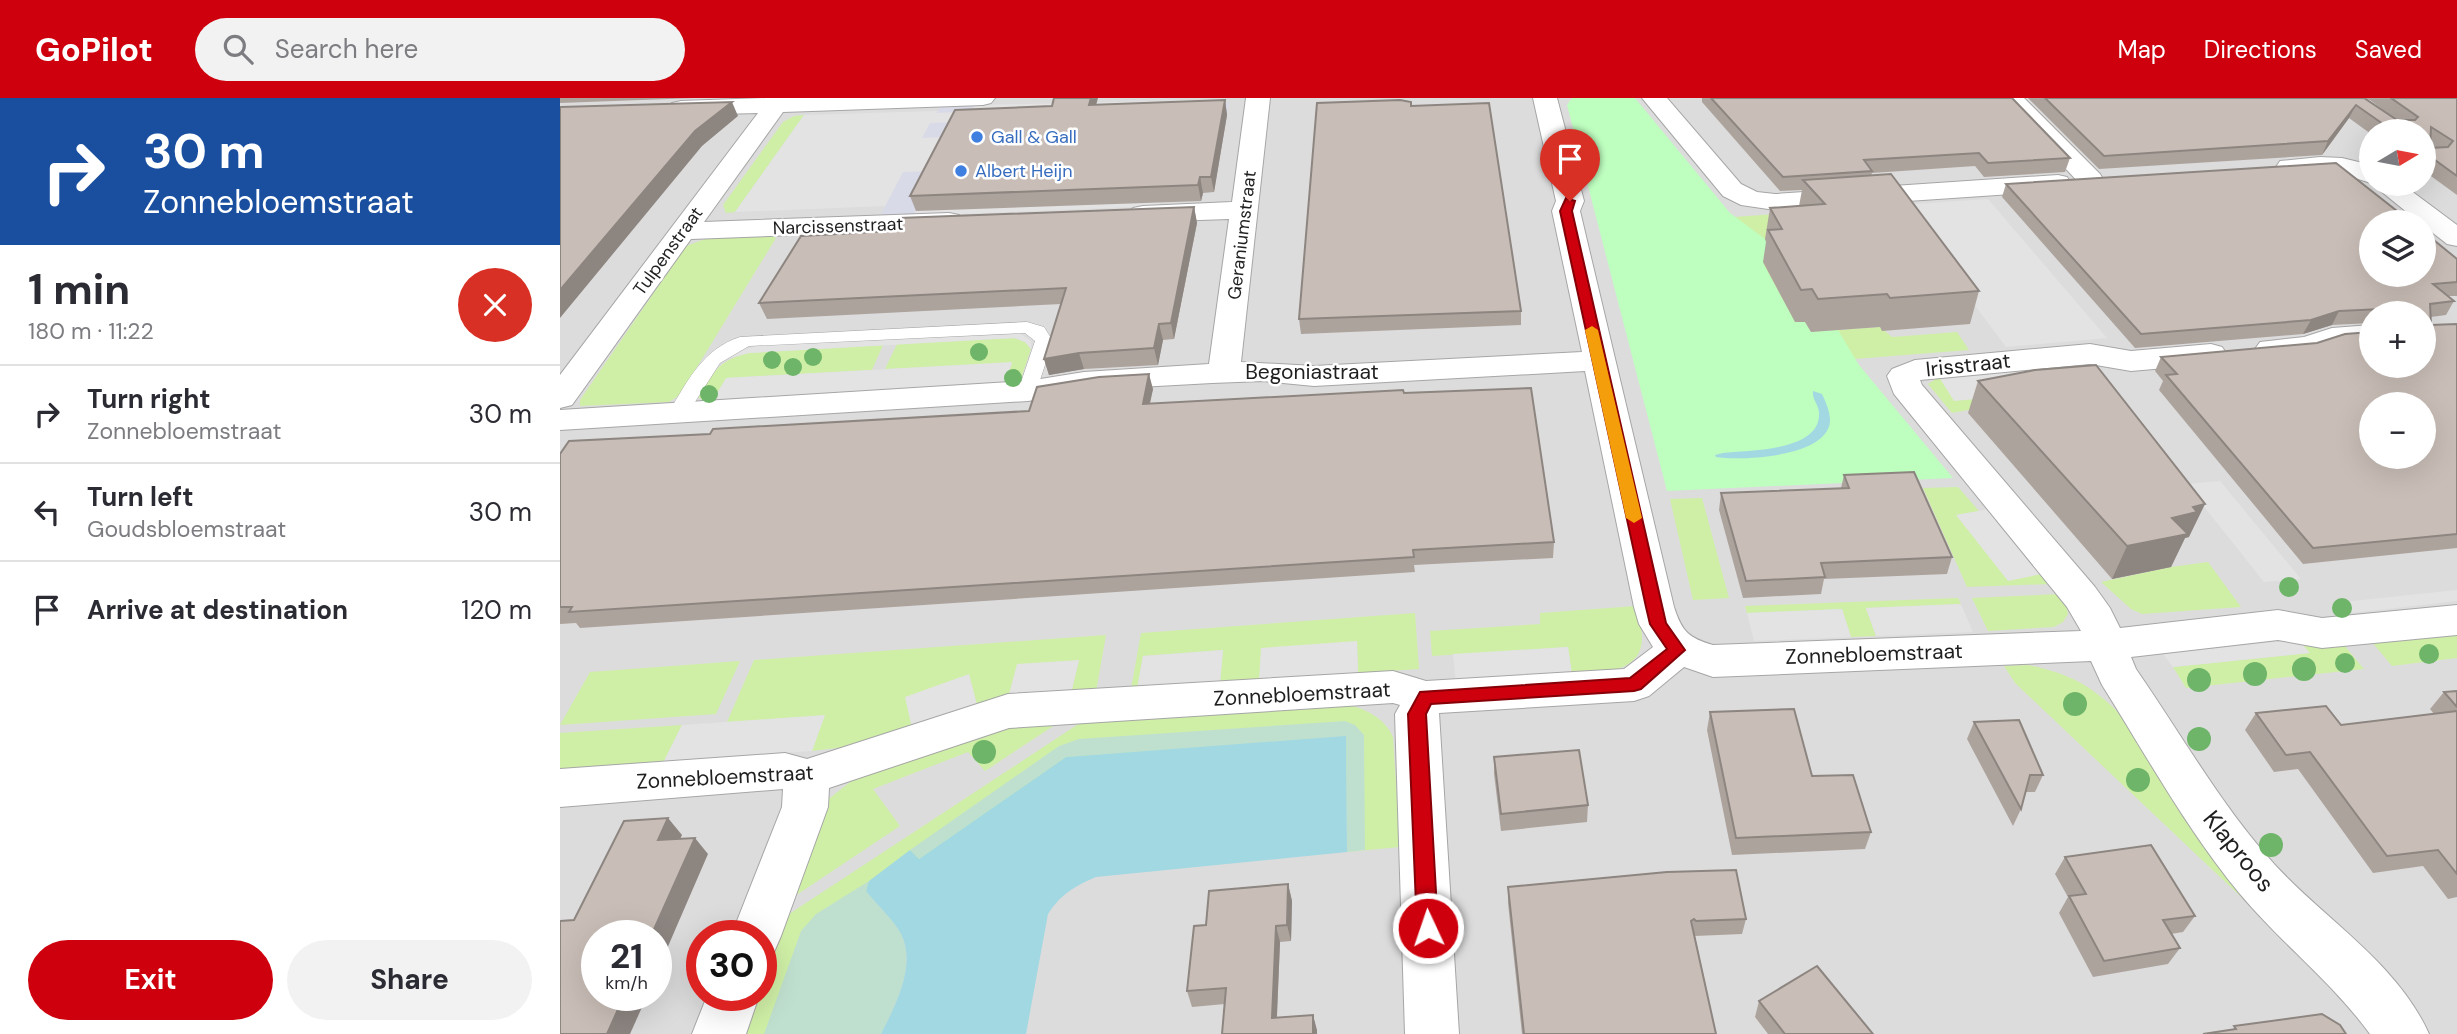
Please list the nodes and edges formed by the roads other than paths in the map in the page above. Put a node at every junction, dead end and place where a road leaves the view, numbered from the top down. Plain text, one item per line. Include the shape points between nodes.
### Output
1 (983, 98) edge
2 (1258, 98) edge
3 (1545, 98) edge
4 (1654, 98) edge
5 (2011, 98) edge
6 (776, 105) junction
7 (655, 108) edge
8 (2266, 169) edge
9 (2359, 172) edge
10 (2118, 178) edge
11 (2091, 180) junction
12 (2402, 196) edge
13 (1245, 210) junction
14 (1123, 215) edge
15 (970, 221) edge
16 (682, 231) junction
17 (2457, 238) edge
18 (2359, 335) edge
19 (1598, 361) junction
20 (1224, 373) junction
21 (1028, 391) junction
22 (560, 398) edge
23 (679, 412) junction
24 (560, 420) edge
25 (2457, 620) edge
26 (2106, 645) junction
27 (1677, 650) junction
28 (1426, 697) junction
29 (807, 777) junction
30 (560, 788) edge
31 (762, 920) edge
32 (727, 1011) edge
33 (719, 1034) edge
34 (1432, 1034) edge
35 (2402, 1034) edge

1 - 6 street
2 - 13 street, Geraniumstraat
3 - 19 street via 1570,201 1566,211
4 - 11 street via 1732,190 1751,199 1775,202
5 - 11 street
6 - 7 street
6 - 16 street, Tulpenstraat
8 - 9 street via 2319,165
10 - 11 street
12 - 17 street
13 - 14 street
13 - 20 street, Geraniumstraat
15 - 16 street, Narcissenstraat
16 - 22 street, Tulpenstraat
18 - 26 street, Irisstraat via 2332,337 2309,346 2131,361 2090,354 1915,370 1903,376 1906,387 2081,597 2096,618
19 - 20 street, Begoniastraat via 1314,376 1281,370
19 - 27 street via 1658,624
20 - 21 street, Begoniastraat via 1065,382
21 - 23 street, Begoniastraat
21 - 23 lane via 1044,341 1042,334 1027,327 747,341 713,357
23 - 24 street, Begoniastraat
25 - 26 street, Zonnebloemstraat via 2322,633 2278,625
26 - 27 street, Zonnebloemstraat via 1713,661
26 - 35 street, Klaproos via 2135,705 2231,847 2259,881 2364,984
27 - 28 street, Zonnebloemstraat via 1634,685
28 - 29 street, Zonnebloemstraat via 1394,687 1008,711
28 - 34 street via 1417,714
29 - 30 street, Zonnebloemstraat via 785,771
29 - 31 street via 805,807
32 - 33 street

